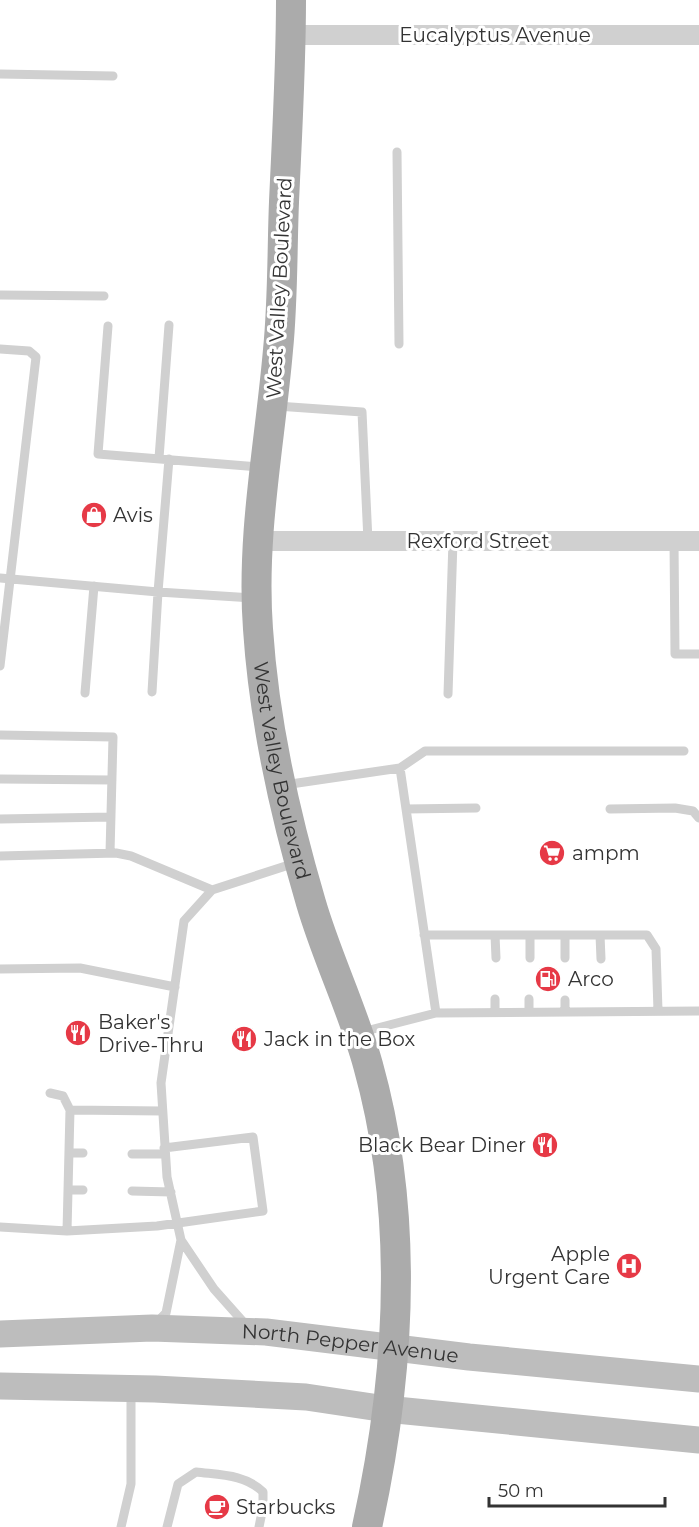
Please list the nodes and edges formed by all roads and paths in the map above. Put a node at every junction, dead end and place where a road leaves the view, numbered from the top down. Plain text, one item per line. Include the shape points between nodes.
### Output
1 (291, 0) edge
2 (291, 35) junction
3 (699, 35) edge
4 (0, 74) edge
5 (113, 76) dead end
6 (397, 152) dead end
7 (0, 295) edge
8 (104, 296) dead end
9 (169, 325) dead end
10 (108, 326) dead end
11 (399, 344) dead end
12 (0, 349) edge
13 (272, 406) junction
14 (159, 458) junction
15 (170, 459) junction
16 (265, 468) junction
17 (258, 541) junction
18 (368, 541) junction
19 (453, 541) junction
20 (674, 541) junction
21 (699, 541) edge
22 (0, 578) edge
23 (11, 579) junction
24 (94, 586) junction
25 (158, 592) junction
26 (257, 598) junction
27 (699, 654) edge
28 (0, 666) edge
29 (152, 692) dead end
30 (85, 693) dead end
31 (448, 694) dead end
32 (0, 735) edge
33 (684, 751) dead end
34 (400, 768) junction
35 (0, 779) edge
36 (112, 780) junction
37 (282, 785) junction
38 (476, 808) dead end
39 (406, 809) junction
40 (610, 809) dead end
41 (111, 818) junction
42 (699, 818) edge
43 (0, 819) edge
44 (110, 853) junction
45 (0, 856) edge
46 (301, 861) junction
47 (212, 890) junction
48 (424, 935) junction
49 (495, 935) junction
50 (530, 935) junction
51 (565, 935) junction
52 (600, 935) junction
53 (496, 958) dead end
54 (530, 958) dead end
55 (565, 958) dead end
56 (601, 959) dead end
57 (0, 969) edge
58 (175, 987) junction
59 (495, 999) dead end
60 (529, 999) dead end
61 (565, 1000) dead end
62 (601, 1000) dead end
63 (658, 1011) junction
64 (699, 1011) edge
65 (435, 1012) junction
66 (495, 1012) junction
67 (529, 1012) junction
68 (565, 1012) junction
69 (601, 1012) junction
70 (357, 1033) junction
71 (50, 1093) dead end
72 (70, 1110) junction
73 (162, 1112) junction
74 (164, 1151) junction
75 (69, 1153) junction
76 (83, 1153) dead end
77 (132, 1154) dead end
78 (68, 1190) junction
79 (83, 1190) dead end
80 (132, 1191) dead end
81 (171, 1192) junction
82 (177, 1222) junction
83 (0, 1227) edge
84 (67, 1231) junction
85 (181, 1240) junction
86 (152, 1328) junction
87 (252, 1331) junction
88 (0, 1334) edge
89 (395, 1348) junction
90 (699, 1379) edge
91 (0, 1386) edge
92 (131, 1389) junction
93 (386, 1409) junction
94 (699, 1440) edge
95 (122, 1527) edge
96 (167, 1527) edge
97 (259, 1527) edge
98 (367, 1527) edge

1 - 2 main road, West Valley Boulevard
2 - 3 street, Eucalyptus Avenue
2 - 13 main road, West Valley Boulevard via 279,348
4 - 5 lane
6 - 11 lane
7 - 8 lane
9 - 14 lane
10 - 14 lane via 98,454
12 - 23 lane via 29,351 36,357
13 - 16 main road, West Valley Boulevard
13 - 18 lane via 362,412
14 - 15 lane
15 - 16 lane
15 - 25 lane
16 - 17 main road, West Valley Boulevard
17 - 18 street, Rexford Street
17 - 26 main road, West Valley Boulevard
18 - 19 street, Rexford Street
19 - 20 street, Rexford Street
19 - 31 lane
20 - 21 street, Rexford Street
20 - 27 lane via 675,654
22 - 23 lane
23 - 24 lane
23 - 28 lane
24 - 25 lane
24 - 30 lane
25 - 26 lane
25 - 29 lane
26 - 37 main road, West Valley Boulevard via 266,711
32 - 36 lane via 113,737
33 - 34 lane via 425,751
34 - 37 lane
34 - 39 lane
35 - 36 lane
36 - 41 lane
37 - 46 main road, West Valley Boulevard
38 - 39 lane
39 - 48 lane
40 - 42 lane via 675,808 693,811
41 - 43 lane
41 - 44 lane
44 - 45 lane
44 - 47 lane via 130,856
46 - 47 lane
46 - 70 main road, West Valley Boulevard via 311,904
47 - 58 lane via 183,921
48 - 49 lane
48 - 65 lane
49 - 50 lane
49 - 53 lane
50 - 51 lane
50 - 54 lane
51 - 52 lane
51 - 55 lane
52 - 56 lane
52 - 63 lane via 647,935 656,949
57 - 58 lane via 80,968
58 - 73 lane via 161,1083
59 - 66 lane
60 - 67 lane
61 - 68 lane
62 - 69 lane
63 - 64 lane
63 - 69 lane
65 - 66 lane
65 - 70 lane
66 - 67 lane
67 - 68 lane
68 - 69 lane
70 - 89 main road, West Valley Boulevard via 371,1075 391,1190
71 - 72 lane via 63,1096
72 - 73 lane
72 - 75 lane
73 - 74 lane
74 - 77 lane
74 - 81 lane
74 - 82 lane via 253,1137 263,1211
75 - 76 lane
75 - 78 lane
78 - 79 lane
78 - 84 lane
80 - 81 lane
81 - 82 lane
82 - 84 lane
82 - 85 lane
83 - 84 lane
85 - 86 lane via 166,1313
85 - 87 lane via 214,1289
86 - 87 main road, North Pepper Avenue
86 - 88 main road, North Pepper Avenue
87 - 89 main road, North Pepper Avenue
89 - 90 main road, North Pepper Avenue
89 - 93 main road, West Valley Boulevard
91 - 92 main road
92 - 93 main road via 306,1397
92 - 95 lane via 130,1484
93 - 94 main road
93 - 98 main road, West Valley Boulevard
96 - 97 lane via 178,1484 196,1472 254,1483 263,1492

